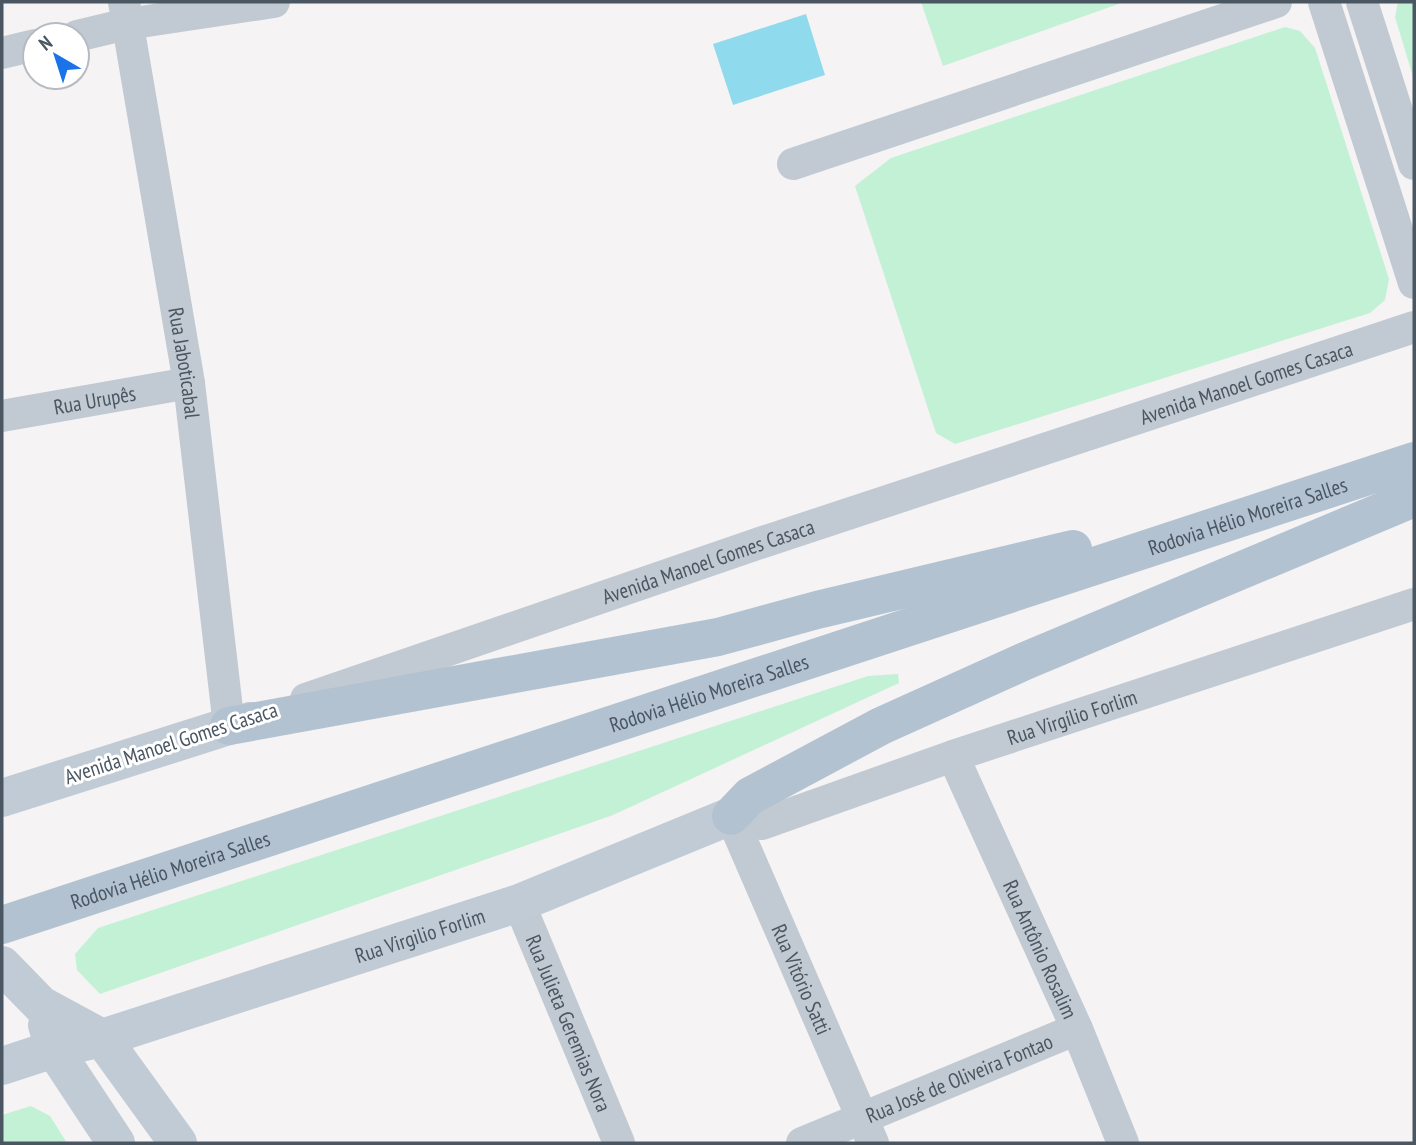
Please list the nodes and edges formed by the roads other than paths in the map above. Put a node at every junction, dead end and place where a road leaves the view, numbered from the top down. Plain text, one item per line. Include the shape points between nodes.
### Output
1 (274, 2) edge
2 (1276, 2) edge
3 (1324, 2) edge
4 (1362, 2) edge
5 (125, 13) edge
6 (91, 29) edge
7 (21, 48) edge
8 (2, 53) edge
9 (793, 164) dead end
10 (1414, 164) edge
11 (1414, 283) edge
12 (1414, 327) edge
13 (189, 383) junction
14 (2, 416) edge
15 (1414, 461) edge
16 (1334, 486) junction
17 (1414, 498) edge
18 (1414, 604) edge
19 (229, 726) junction
20 (953, 756) junction
21 (2, 798) edge
22 (731, 816) junction
23 (519, 902) junction
24 (2, 925) edge
25 (2, 965) edge
26 (41, 1005) junction
27 (1077, 1029) junction
28 (102, 1038) junction
29 (54, 1049) junction
30 (2, 1066) edge
31 (868, 1131) edge
32 (116, 1143) edge
33 (178, 1143) edge
34 (619, 1143) edge
35 (802, 1143) edge
36 (1123, 1143) edge

1 - 5 street
2 - 9 street
3 - 11 street
4 - 10 street
5 - 6 street
5 - 13 street, Rua Jaboticabal
7 - 8 street
12 - 19 street, Avenida Manoel Gomes Casaca via 763,542
13 - 14 street, Rua Urupês
13 - 19 street, Rua Jaboticabal
15 - 16 main road, Rodovia Hélio Moreira Salles
16 - 19 main road via 718,637
16 - 24 main road, Rodovia Hélio Moreira Salles
17 - 22 main road via 893,721 750,796
18 - 20 street, Rua Virgílio Forlim
19 - 21 main road, Avenida Manoel Gomes Casaca
20 - 22 street, Rua Virgílio Forlim via 762,824
20 - 27 street, Rua Antônio Rosalim
22 - 23 main road, Rua Virgilio Forlim
22 - 31 street, Rua Vitório Satti
23 - 28 main road, Rua Virgilio Forlim
23 - 34 street, Rua Julieta Geremias Nora
25 - 26 main road
26 - 28 main road
26 - 29 main road
27 - 31 street, Rua José de Oliveira Fontao
27 - 36 street, Rua Antônio Rosalim
28 - 29 main road, Rua Virgilio Forlim
28 - 33 main road
29 - 30 main road, Rua Virgilio Forlim
29 - 32 main road
31 - 35 street, Rua José de Oliveira Fontao

